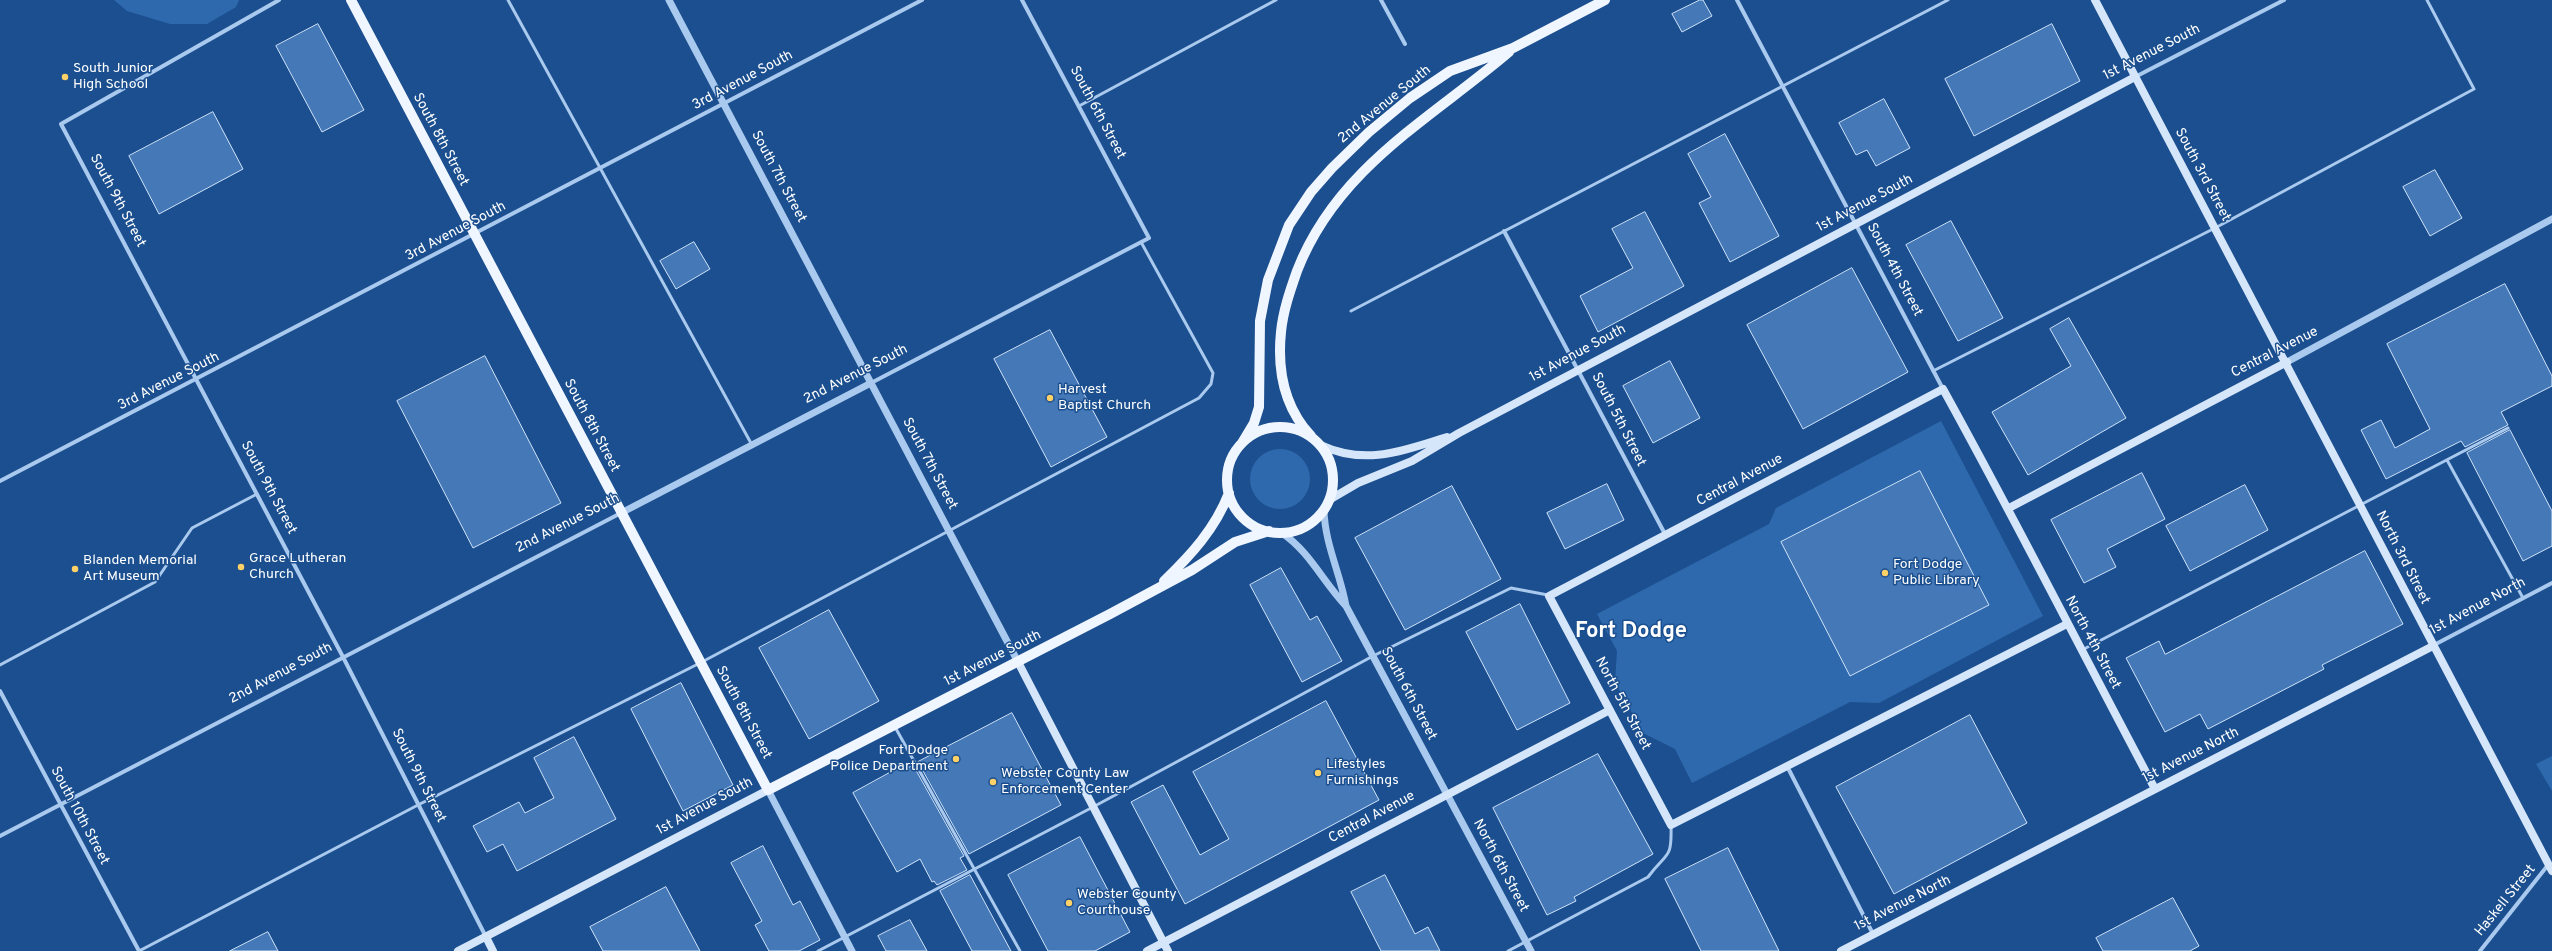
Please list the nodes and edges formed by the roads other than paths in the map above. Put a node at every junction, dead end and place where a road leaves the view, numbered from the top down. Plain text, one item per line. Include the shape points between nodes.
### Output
1 (279, 0) edge
2 (350, 0) edge
3 (508, 0) edge
4 (669, 0) edge
5 (922, 0) edge
6 (1022, 0) edge
7 (1276, 0) edge
8 (1381, 0) edge
9 (1605, 0) edge
10 (1737, 0) edge
11 (1948, 0) edge
12 (2095, 0) edge
13 (2284, 0) edge
14 (2427, 0) edge
15 (1405, 44) dead end
16 (1513, 48) junction
17 (2135, 77) junction
18 (1782, 86) junction
19 (725, 103) junction
20 (1079, 106) junction
21 (600, 169) junction
22 (2552, 219) edge
23 (1856, 224) junction
24 (2215, 228) junction
25 (1504, 231) junction
26 (474, 234) junction
27 (1150, 238) joint
28 (1141, 242) junction
29 (1351, 311) dead end
30 (2287, 362) junction
31 (1580, 370) junction
32 (1933, 371) junction
33 (197, 380) junction
34 (871, 383) junction
35 (1943, 389) junction
36 (2508, 428) dead end
37 (1459, 433) junction
38 (1311, 436) junction
39 (1242, 443) junction
40 (752, 445) junction
41 (1320, 445) junction
42 (2447, 460) junction
43 (0, 482) edge
44 (1229, 493) junction
45 (257, 494) junction
46 (1329, 500) junction
47 (2360, 505) junction
48 (2008, 508) junction
49 (1324, 510) junction
50 (621, 513) junction
51 (949, 531) junction
52 (1269, 531) junction
53 (1282, 533) junction
54 (1666, 536) junction
55 (2552, 583) edge
56 (1157, 588) junction
57 (1549, 596) junction
58 (2523, 598) junction
59 (1346, 606) junction
60 (2067, 624) junction
61 (2433, 646) junction
62 (2081, 651) junction
63 (1373, 656) junction
64 (343, 657) junction
65 (700, 662) junction
66 (1018, 662) junction
67 (0, 665) edge
68 (0, 691) edge
69 (1610, 710) junction
70 (895, 726) junction
71 (1787, 766) junction
72 (2155, 789) junction
73 (768, 790) junction
74 (1446, 794) junction
75 (60, 804) junction
76 (418, 805) junction
77 (1093, 807) junction
78 (1671, 825) junction
79 (0, 836) edge
80 (2550, 868) edge
81 (976, 869) junction
82 (1873, 934) junction
83 (486, 936) junction
84 (845, 937) junction
85 (1526, 941) junction
86 (1163, 942) junction
87 (139, 951) edge
88 (458, 951) edge
89 (494, 951) edge
90 (818, 951) edge
91 (852, 951) edge
92 (1020, 951) edge
93 (1147, 951) edge
94 (1168, 951) edge
95 (1508, 951) edge
96 (1531, 951) edge
97 (1841, 951) edge
98 (2480, 951) edge

1 - 33 street, South 9th Street via 61,124
2 - 26 main road, South 8th Street
3 - 21 lane
4 - 19 street, South 7th Street
5 - 19 street, 3rd Avenue South
6 - 20 street, South 6th Street
7 - 20 lane
8 - 15 street
9 - 16 main road, 2nd Avenue South
10 - 18 street, South 4th Street
11 - 18 lane
12 - 17 main road, South 3rd Street
13 - 17 street, 1st Avenue South
14 - 24 lane via 2474,89
16 - 38 main road, 2nd Avenue South via 1373,161 1335,202 1318,227 1291,287 1284,309 1280,344 1281,367 1289,401 1296,418
16 - 39 main road, 2nd Avenue South via 1456,68 1410,98 1350,149 1301,206 1279,245 1261,307 1258,344 1260,407
17 - 23 main road, 1st Avenue South
17 - 24 main road, South 3rd Street
18 - 23 street, South 4th Street
18 - 25 lane
19 - 21 street, 3rd Avenue South
19 - 34 street, South 7th Street
20 - 27 street, South 6th Street
21 - 26 street, 3rd Avenue South
21 - 40 lane
22 - 30 street, Central Avenue
23 - 31 main road, 1st Avenue South
23 - 32 street, South 4th Street
24 - 30 main road, South 3rd Street
24 - 32 lane
25 - 29 lane
25 - 31 street, South 5th Street
26 - 33 street, 3rd Avenue South
26 - 50 main road, South 8th Street
27 - 28 street, 2nd Avenue South
28 - 34 street, 2nd Avenue South
28 - 51 lane via 1213,372 1211,384 1199,398
30 - 47 main road, North 3rd Street
30 - 48 main road, Central Avenue
31 - 37 main road, 1st Avenue South
31 - 54 street, South 5th Street
32 - 35 street, South 4th Street
33 - 43 street, 3rd Avenue South
33 - 45 street, South 9th Street
34 - 40 street, 2nd Avenue South
34 - 51 street, South 7th Street
35 - 48 main road, South 4th Street
35 - 54 main road, Central Avenue
36 - 42 lane
37 - 41 main road, 1st Avenue South via 1392,454 1366,457 1336,452
37 - 46 main road, 1st Avenue South via 1412,461 1358,483
38 - 39 main road, 1st Avenue South via 1293,428 1270,427
38 - 41 main road, 1st Avenue South
39 - 44 main road, 1st Avenue South via 1230,462
40 - 50 street, 2nd Avenue South
41 - 46 main road, 1st Avenue South via 1332,466 1333,478
42 - 47 lane
42 - 58 lane
44 - 52 main road, 1st Avenue South via 1238,512 1247,521
44 - 56 main road, 1st Avenue South via 1218,517 1197,548
45 - 64 street, South 9th Street
45 - 67 lane via 192,528 155,582
46 - 49 main road, 1st Avenue South
47 - 61 main road, North 3rd Street
47 - 62 lane
48 - 60 main road, North 4th Street
49 - 53 main road, 1st Avenue South via 1307,525
49 - 59 street, South 6th Street via 1326,540 1342,581
50 - 64 street, 2nd Avenue South
50 - 65 main road, South 8th Street
51 - 65 lane
51 - 66 street, South 7th Street
52 - 53 main road, 1st Avenue South
52 - 56 main road, 1st Avenue South via 1235,542 1202,564
53 - 59 street, South 6th Street via 1302,548 1329,588
54 - 57 main road, Central Avenue
55 - 58 street, 1st Avenue North
56 - 66 main road, 1st Avenue South
57 - 63 lane via 1511,588
57 - 69 main road, North 5th Street
58 - 61 street, 1st Avenue North
59 - 63 street, South 6th Street
60 - 62 main road, North 4th Street
60 - 71 main road
61 - 72 main road, 1st Avenue North
61 - 80 main road, North 3rd Street
62 - 72 main road, North 4th Street
63 - 74 street, South 6th Street
63 - 77 lane
64 - 75 street, 2nd Avenue South
64 - 76 street, South 9th Street
65 - 73 main road, South 8th Street
65 - 76 lane
66 - 70 main road, 1st Avenue South
66 - 77 main road, South 7th Street
68 - 75 street, South 10th Street
69 - 74 main road, Central Avenue
69 - 78 main road, North 5th Street
70 - 73 main road, 1st Avenue South
70 - 81 lane
71 - 78 main road
71 - 82 street
72 - 82 main road, 1st Avenue North
73 - 83 main road, 1st Avenue South
73 - 84 street, South 8th Street
74 - 85 street, North 6th Street
74 - 86 main road, Central Avenue
75 - 79 street, 2nd Avenue South
75 - 87 street, South 10th Street
76 - 83 street, South 9th Street
76 - 87 lane
77 - 81 lane
77 - 86 main road, South 7th Street
78 - 85 lane via 1672,849 1669,856 1659,861 1648,877
80 - 98 street, Haskell Street
81 - 84 lane
81 - 92 lane
82 - 97 main road, 1st Avenue North
83 - 88 main road, 1st Avenue South
83 - 89 main road, South 9th Street
84 - 90 lane
84 - 91 street, South 8th Street
85 - 95 lane
85 - 96 street, North 6th Street
86 - 93 main road, Central Avenue
86 - 94 main road, South 7th Street

